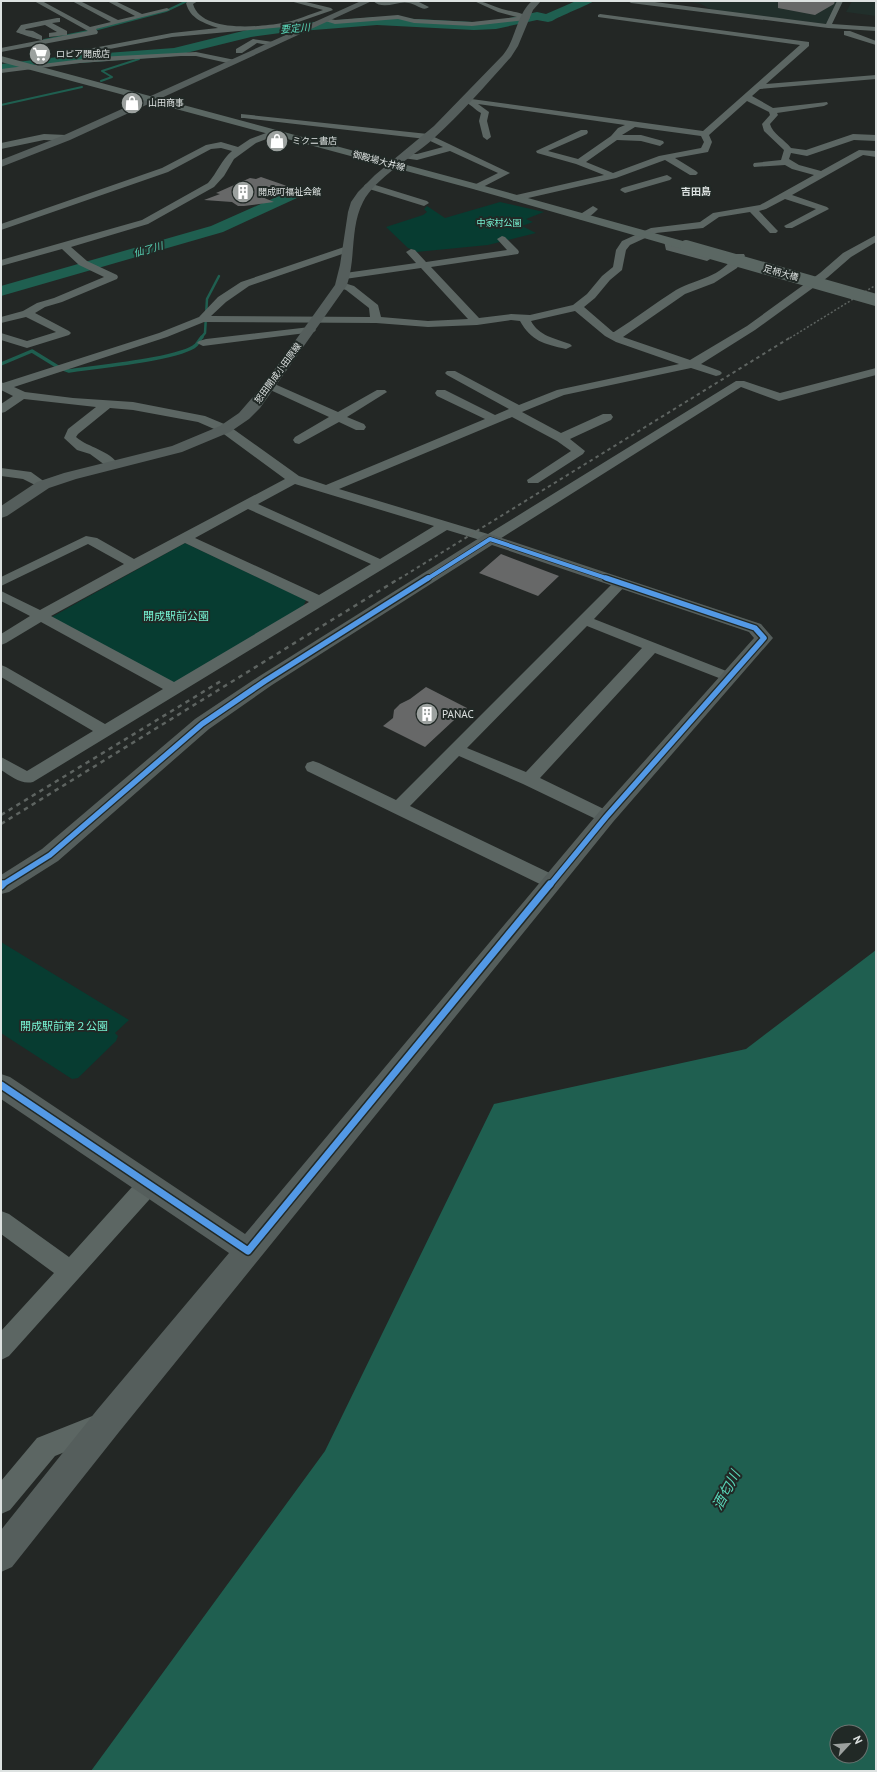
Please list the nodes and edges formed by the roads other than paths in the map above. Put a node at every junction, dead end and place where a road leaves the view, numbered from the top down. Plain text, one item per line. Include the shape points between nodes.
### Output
1 (37, 1) edge
2 (75, 1) edge
3 (110, 1) edge
4 (195, 1) edge
5 (293, 1) edge
6 (368, 1) edge
7 (376, 1) edge
8 (405, 1) edge
9 (411, 1) edge
10 (477, 1) edge
11 (538, 1) edge
12 (631, 1) edge
13 (840, 1) edge
14 (154, 6) dead end
15 (426, 7) dead end
16 (330, 10) junction
17 (344, 12) junction
18 (141, 16) junction
19 (600, 16) dead end
20 (68, 18) junction
21 (465, 18) dead end
22 (524, 19) junction
23 (326, 20) junction
24 (45, 22) junction
25 (117, 22) junction
26 (480, 24) junction
27 (749, 26) junction
28 (828, 26) junction
29 (92, 28) junction
30 (227, 29) junction
31 (876, 29) edge
32 (40, 38) junction
33 (876, 43) edge
34 (272, 44) junction
35 (2, 49) edge
36 (239, 51) dead end
37 (95, 58) junction
38 (1, 59) edge
39 (232, 62) junction
40 (32, 67) junction
41 (1, 71) edge
42 (876, 77) edge
43 (758, 87) junction
44 (747, 97) junction
45 (151, 99) junction
46 (469, 100) junction
47 (824, 104) dead end
48 (772, 111) junction
49 (244, 116) dead end
50 (634, 124) junction
51 (584, 132) dead end
52 (274, 133) junction
53 (705, 134) junction
54 (428, 137) junction
55 (487, 137) dead end
56 (616, 137) junction
57 (66, 138) junction
58 (876, 138) edge
59 (660, 143) dead end
60 (1, 146) edge
61 (450, 148) junction
62 (238, 150) junction
63 (788, 150) junction
64 (876, 154) edge
65 (406, 156) junction
66 (666, 157) junction
67 (579, 162) junction
68 (786, 162) junction
69 (1, 164) edge
70 (395, 165) junction
71 (757, 165) dead end
72 (693, 173) dead end
73 (823, 174) junction
74 (667, 178) dead end
75 (369, 186) junction
76 (621, 186) junction
77 (477, 187) junction
78 (784, 195) junction
79 (515, 198) junction
80 (424, 203) dead end
81 (752, 208) junction
82 (593, 209) dead end
83 (582, 217) junction
84 (789, 226) dead end
85 (1, 227) edge
86 (774, 231) dead end
87 (645, 234) junction
88 (876, 238) edge
89 (502, 239) dead end
90 (669, 241) junction
91 (684, 243) junction
92 (64, 246) junction
93 (347, 249) junction
94 (411, 252) dead end
95 (740, 256) junction
96 (1, 263) edge
97 (423, 265) junction
98 (733, 266) junction
99 (819, 278) junction
100 (343, 281) junction
101 (808, 286) junction
102 (876, 301) edge
103 (577, 306) junction
104 (876, 306) edge
105 (27, 314) junction
106 (523, 317) junction
107 (203, 319) junction
108 (1, 320) edge
109 (376, 320) junction
110 (477, 322) junction
111 (314, 324) junction
112 (1, 336) edge
113 (615, 337) junction
114 (203, 343) dead end
115 (566, 346) dead end
116 (691, 365) junction
117 (876, 371) edge
118 (451, 373) dead end
119 (716, 373) dead end
120 (2, 386) edge
121 (270, 386) junction
122 (382, 392) dead end
123 (441, 393) dead end
124 (22, 395) junction
125 (108, 404) junction
126 (1, 410) edge
127 (515, 410) junction
128 (338, 416) junction
129 (607, 417) dead end
130 (494, 419) junction
131 (360, 427) dead end
132 (224, 429) junction
133 (561, 438) junction
134 (299, 440) dead end
135 (113, 465) junction
136 (1, 472) edge
137 (294, 479) junction
138 (533, 480) dead end
139 (43, 485) junction
140 (327, 489) junction
141 (248, 504) junction
142 (1, 513) edge
143 (446, 525) junction
144 (185, 538) junction
145 (490, 539) junction
146 (134, 564) junction
147 (381, 564) junction
148 (1, 582) edge
149 (620, 584) junction
150 (1, 595) edge
151 (318, 601) junction
152 (40, 616) junction
153 (584, 620) junction
154 (1, 640) edge
155 (652, 647) junction
156 (1, 670) edge
157 (729, 677) junction
158 (175, 689) junction
159 (105, 731) junction
160 (456, 749) junction
161 (1, 763) edge
162 (313, 767) dead end
163 (529, 780) junction
164 (398, 808) junction
165 (606, 817) junction
166 (552, 882) junction
167 (1, 886) edge
168 (2, 1087) edge
169 (149, 1184) junction
170 (1, 1221) edge
171 (248, 1251) junction
172 (70, 1271) junction
173 (1, 1348) edge
174 (108, 1422) junction
175 (1, 1501) edge
176 (1, 1556) edge

1 - 20 street
2 - 25 street
3 - 18 street
4 - 30 street via 189,3 194,14
5 - 16 street
6 - 17 street
7 - 8 street via 384,4
9 - 15 street
10 - 22 street
11 - 22 street, 怒田開成小田原線 via 532,3
12 - 27 street
13 - 28 street
14 - 18 street via 167,10
16 - 17 street
16 - 30 street via 284,25
17 - 23 street
18 - 25 street
19 - 27 street
20 - 24 street
20 - 29 street
21 - 26 street
22 - 26 street
22 - 46 street, 怒田開成小田原線 via 510,52
23 - 26 street via 335,22 398,17 414,21
23 - 34 street
24 - 32 street via 64,33
24 - 32 street via 24,27 20,32
25 - 29 street
27 - 28 street
27 - 43 street via 806,44
28 - 31 street
28 - 33 street
29 - 35 street via 94,32
30 - 37 street via 88,50
32 - 35 street
34 - 36 street via 256,41
34 - 39 street
37 - 39 street via 196,54
37 - 40 street
38 - 40 main road, 御殿場大井線
39 - 45 street
40 - 41 street
40 - 45 main road, 御殿場大井線
42 - 43 street
43 - 44 street
44 - 48 street
44 - 53 street
45 - 52 main road, 御殿場大井線
45 - 57 street
46 - 50 street
46 - 54 street, 怒田開成小田原線
46 - 55 street via 484,112 483,121
47 - 48 street
48 - 63 street via 774,115 766,124 767,129
49 - 54 street
50 - 53 street
50 - 56 street via 621,130
51 - 67 street via 540,151
52 - 62 street
52 - 70 main road, 御殿場大井線
53 - 66 street via 708,142 705,150
54 - 61 street
54 - 65 street, 怒田開成小田原線
56 - 59 street via 641,138
56 - 67 street
57 - 60 street via 44,137
57 - 69 street
58 - 63 street via 853,137 807,153
61 - 65 street via 417,157
61 - 77 street via 506,173
62 - 85 street via 221,145 209,147 165,170
62 - 92 street via 211,184 165,212 145,222
63 - 68 street
64 - 73 street via 862,152
65 - 70 street, 怒田開成小田原線
66 - 72 street
66 - 76 street
67 - 76 street
68 - 71 street
68 - 73 street via 791,166
70 - 75 street, 怒田開成小田原線
70 - 77 main road, 御殿場大井線
73 - 78 street
74 - 76 street
75 - 80 street
75 - 93 street, 怒田開成小田原線 via 357,201
76 - 79 street via 601,178
77 - 79 main road, 御殿場大井線
78 - 81 street via 763,207
78 - 84 street via 824,209
79 - 83 main road, 御殿場大井線
81 - 86 street
81 - 87 street via 716,215 703,225 654,230
82 - 83 street
83 - 87 main road, 御殿場大井線
87 - 90 main road, 御殿場大井線
87 - 103 street via 626,243 621,250 618,268 591,296
88 - 99 street via 847,255
89 - 97 street via 514,252
90 - 91 main road, 御殿場大井線
90 - 98 street via 670,248
91 - 95 street
91 - 102 main road, 足柄大橋, bridge
92 - 96 street
92 - 105 street via 83,263 113,277 41,305
93 - 100 street, 怒田開成小田原線
93 - 107 street via 245,284 208,311
94 - 97 street
95 - 98 street
95 - 99 street
97 - 100 street
97 - 110 street
98 - 101 street
98 - 113 street via 710,281 682,292
99 - 101 street
100 - 109 street via 374,307
100 - 111 street, 怒田開成小田原線
101 - 116 street via 751,328
102 - 104 street via 871,304
103 - 106 street via 530,318
103 - 113 street
105 - 108 street
105 - 112 street via 65,333 27,345
106 - 110 street
106 - 115 street via 537,336
107 - 111 street
107 - 120 street via 163,335
109 - 110 street via 428,324
109 - 111 street
111 - 114 street
111 - 121 street, 怒田開成小田原線
113 - 116 street
116 - 119 street
116 - 127 street via 579,387
117 - 145 street via 779,397 737,381
118 - 127 street
120 - 124 street
121 - 128 street
121 - 132 street, 怒田開成小田原線 via 244,416
122 - 128 street
123 - 130 street
124 - 125 street
124 - 126 street
125 - 132 street via 133,406 201,419
125 - 135 street via 72,432 70,438
127 - 130 street
127 - 133 street
128 - 131 street
128 - 134 street
129 - 133 street
130 - 140 street
132 - 135 street, 怒田開成小田原線 via 177,449
132 - 137 street
133 - 138 street via 579,451
135 - 139 street, 怒田開成小田原線
136 - 139 street via 26,475
137 - 140 street
137 - 141 street
139 - 142 street, 怒田開成小田原線
140 - 143 street
141 - 144 street
141 - 147 street
143 - 145 street
143 - 147 street
144 - 146 street
144 - 151 street
145 - 149 street
145 - 167 street via 209,719 50,855
146 - 148 street via 86,540
146 - 152 street
147 - 151 street
149 - 153 street
149 - 157 street via 755,628 764,638
150 - 152 street
151 - 158 street
152 - 154 street
152 - 158 street
153 - 155 street
153 - 160 street
155 - 157 street
155 - 163 street
156 - 159 street
157 - 165 street
158 - 159 street
159 - 161 street via 27,778
160 - 163 street
160 - 164 street
162 - 164 street
163 - 165 street
164 - 166 street
165 - 166 street
166 - 171 street
168 - 169 street
169 - 171 street
169 - 172 street
170 - 172 street
171 - 174 street
172 - 173 street
174 - 175 street via 46,1447
174 - 176 street

